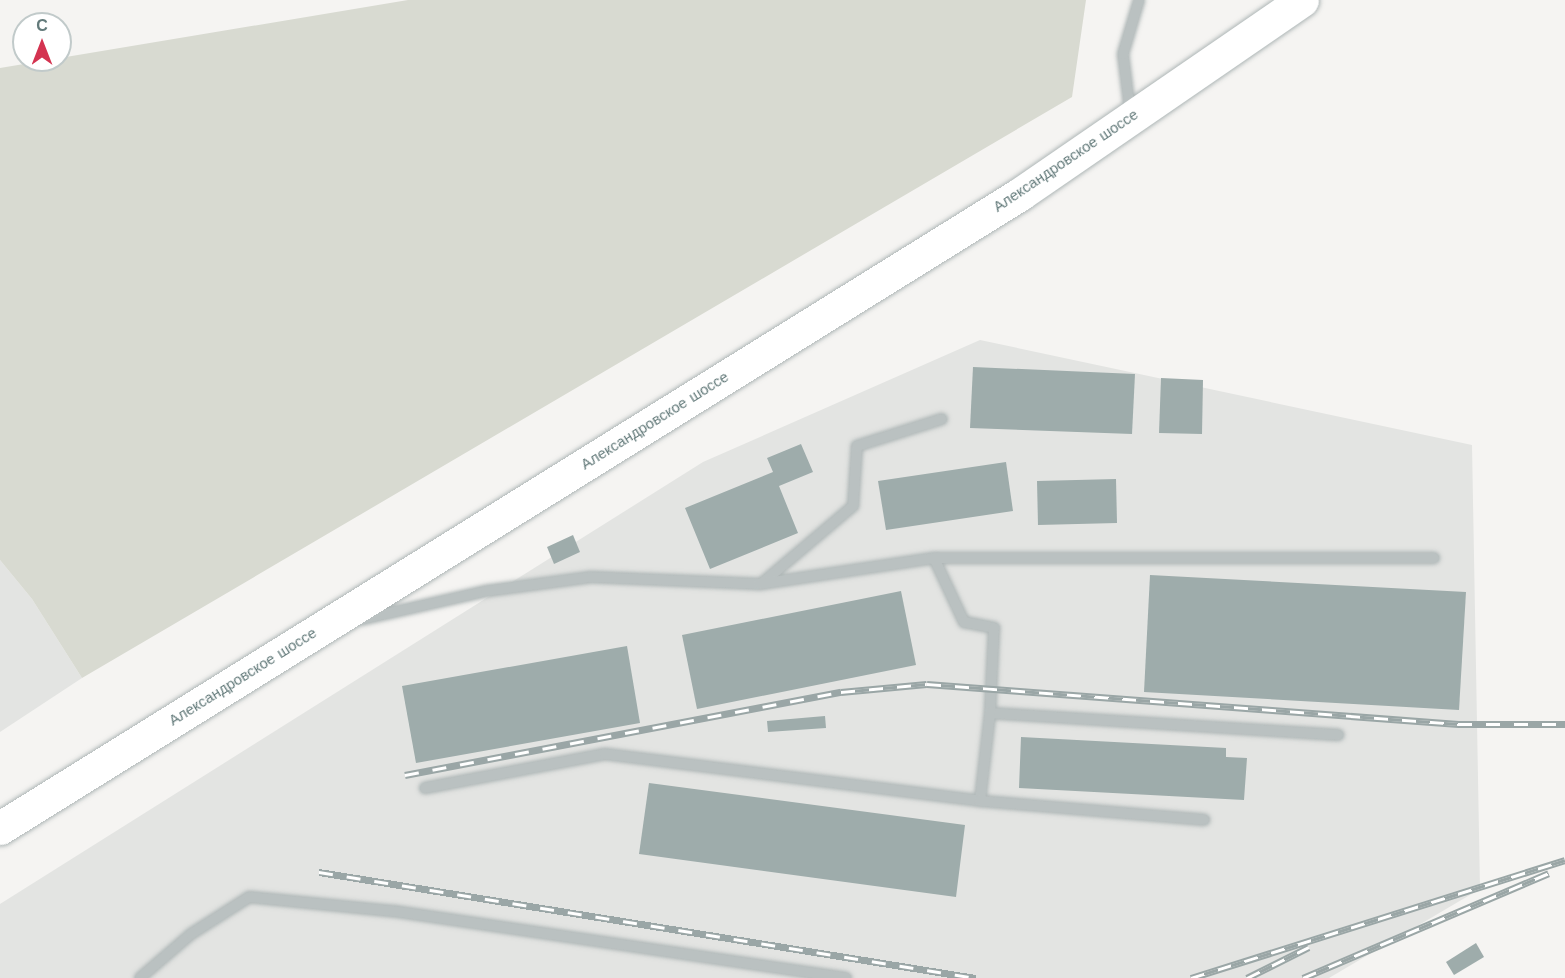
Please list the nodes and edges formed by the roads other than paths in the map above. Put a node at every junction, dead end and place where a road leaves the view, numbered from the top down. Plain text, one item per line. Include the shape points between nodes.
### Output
1 (1139, 0) edge
2 (1302, 0) edge
3 (1131, 118) junction
4 (942, 419) dead end
5 (934, 558) junction
6 (1434, 558) dead end
7 (760, 584) junction
8 (320, 629) junction
9 (990, 713) junction
10 (1338, 735) dead end
11 (426, 788) dead end
12 (980, 801) junction
13 (1204, 820) dead end
14 (0, 828) edge
15 (140, 978) edge
16 (846, 978) edge

1 - 3 lane via 1123,54
2 - 3 main road, Александровское шоссе
3 - 8 main road, Александровское шоссе via 1020,194
4 - 7 lane via 857,446 853,506
5 - 6 lane
5 - 7 lane
5 - 9 lane via 963,622 994,628
7 - 8 lane via 591,577 486,591
8 - 14 main road, Александровское шоссе
9 - 10 lane
9 - 12 lane
11 - 12 lane via 605,754
12 - 13 lane
15 - 16 lane via 191,934 249,897 393,911

